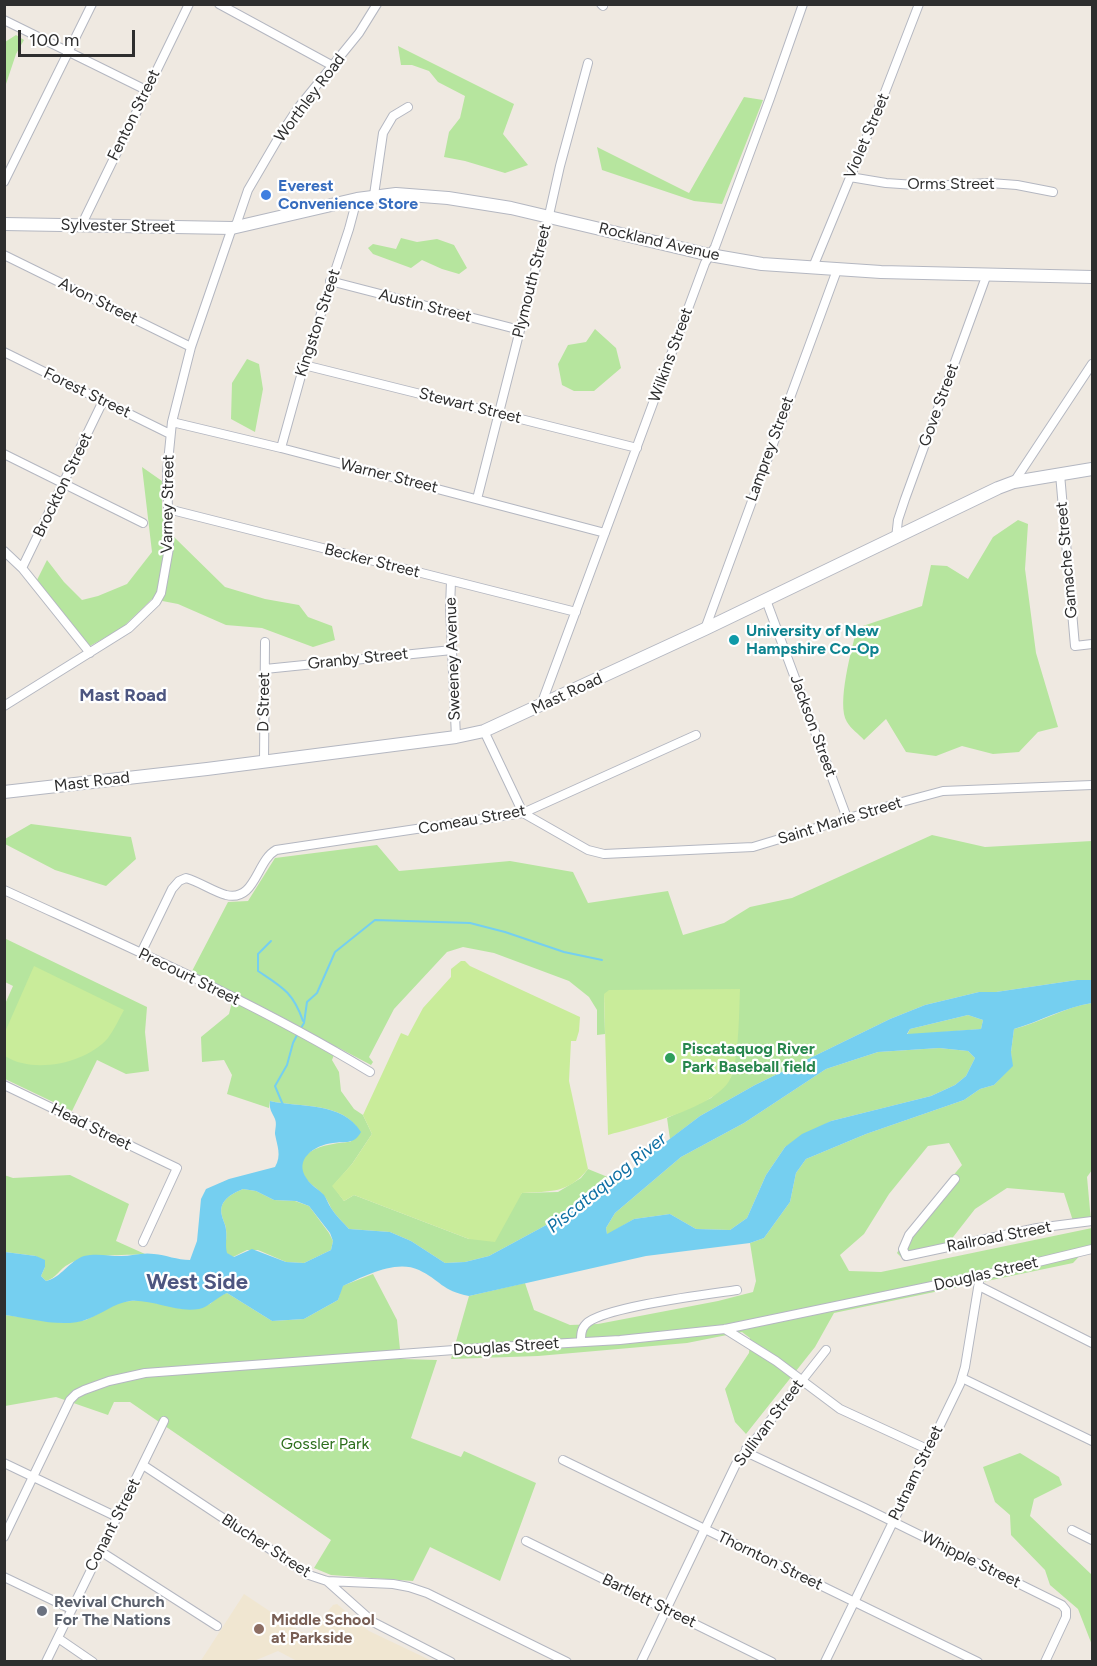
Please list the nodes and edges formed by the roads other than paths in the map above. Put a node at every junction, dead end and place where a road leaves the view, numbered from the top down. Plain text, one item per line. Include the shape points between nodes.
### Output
1 (92, 4) edge
2 (189, 4) edge
3 (219, 4) edge
4 (377, 4) edge
5 (803, 4) edge
6 (919, 4) edge
7 (4, 20) edge
8 (69, 52) junction
9 (588, 63) dead end
10 (333, 66) junction
11 (146, 90) junction
12 (408, 107) dead end
13 (850, 177) junction
14 (4, 183) edge
15 (1053, 192) dead end
16 (374, 195) junction
17 (357, 199) junction
18 (548, 216) junction
19 (4, 224) edge
20 (81, 226) junction
21 (234, 228) junction
22 (4, 255) edge
23 (710, 255) junction
24 (813, 267) junction
25 (837, 270) junction
26 (987, 274) junction
27 (1092, 277) edge
28 (330, 281) junction
29 (520, 330) junction
30 (191, 347) junction
31 (4, 352) edge
32 (1092, 364) edge
33 (304, 365) junction
34 (103, 401) junction
35 (499, 413) junction
36 (172, 422) junction
37 (170, 434) junction
38 (281, 448) junction
39 (637, 448) junction
40 (4, 454) edge
41 (1092, 469) edge
42 (1060, 474) junction
43 (1014, 482) junction
44 (63, 483) junction
45 (477, 499) junction
46 (168, 509) junction
47 (143, 523) dead end
48 (605, 533) junction
49 (896, 537) junction
50 (4, 551) edge
51 (22, 568) junction
52 (451, 581) junction
53 (766, 600) junction
54 (576, 612) junction
55 (705, 629) junction
56 (265, 642) dead end
57 (1092, 644) edge
58 (452, 650) junction
59 (90, 653) junction
60 (265, 669) junction
61 (4, 706) edge
62 (541, 706) junction
63 (484, 731) junction
64 (696, 735) dead end
65 (456, 737) junction
66 (264, 761) junction
67 (1092, 785) edge
68 (4, 792) edge
69 (523, 813) junction
70 (847, 818) junction
71 (4, 890) edge
72 (141, 953) junction
73 (370, 1072) dead end
74 (4, 1085) edge
75 (955, 1179) dead end
76 (1092, 1221) edge
77 (143, 1242) dead end
78 (1092, 1249) edge
79 (980, 1276) junction
80 (979, 1286) junction
81 (737, 1290) dead end
82 (726, 1329) junction
83 (581, 1342) junction
84 (1092, 1343) edge
85 (826, 1350) dead end
86 (962, 1378) junction
87 (801, 1380) junction
88 (164, 1421) dead end
89 (1092, 1441) edge
90 (746, 1449) junction
91 (927, 1449) junction
92 (563, 1460) dead end
93 (4, 1463) edge
94 (142, 1465) junction
95 (34, 1477) junction
96 (117, 1517) junction
97 (892, 1521) junction
98 (705, 1530) junction
99 (1072, 1530) dead end
100 (4, 1537) edge
101 (1092, 1540) edge
102 (526, 1541) dead end
103 (100, 1551) junction
104 (4, 1577) edge
105 (327, 1581) junction
106 (854, 1601) junction
107 (72, 1609) junction
108 (666, 1609) junction
109 (217, 1626) dead end
110 (58, 1638) junction
111 (46, 1662) edge
112 (93, 1662) edge
113 (451, 1662) edge
114 (567, 1662) edge
115 (641, 1662) edge
116 (772, 1662) edge
117 (825, 1662) edge
118 (978, 1662) edge
119 (1045, 1662) edge

1 - 8 street
2 - 11 street, Fenton Street
3 - 10 street
4 - 10 street, Worthley Road
5 - 23 street, Wilkins Street
6 - 13 street, Violet Street
7 - 8 street
8 - 11 street
8 - 14 street
9 - 18 street, Plymouth Street
10 - 21 street, Worthley Road via 279,137 248,190
11 - 20 street, Fenton Street
12 - 16 street via 393,116 382,133
13 - 15 street, Orms Street via 930,186 990,183
13 - 24 street, Violet Street
16 - 17 main road, Rockland Avenue
16 - 18 main road, Rockland Avenue via 448,198
17 - 21 main road, Rockland Avenue
17 - 28 street, Kingston Street
18 - 23 main road, Rockland Avenue
18 - 29 street, Plymouth Street
19 - 20 main road, Sylvester Street
20 - 21 main road, Sylvester Street
21 - 30 street, Varney Street
22 - 30 street, Avon Street
23 - 24 main road, Rockland Avenue
23 - 39 street, Wilkins Street
24 - 25 main road, Rockland Avenue
25 - 26 main road, Rockland Avenue
25 - 55 street, Lamprey Street
26 - 27 main road, Rockland Avenue
26 - 49 street, Gove Street via 905,499
28 - 29 street, Austin Street
28 - 33 street, Kingston Street
29 - 35 street, Plymouth Street
30 - 36 street, Varney Street
31 - 34 street, Forest Street
32 - 43 street
33 - 35 street, Stewart Street
33 - 38 street, Kingston Street
34 - 37 street, Forest Street
34 - 44 street, Brockton Street
35 - 39 street, Stewart Street
35 - 45 street, Plymouth Street
36 - 37 street, Varney Street
36 - 38 street, Warner Street
37 - 46 street, Varney Street
38 - 45 street, Warner Street
39 - 48 street, Wilkins Street
40 - 44 street
41 - 42 main road, Mast Road
42 - 43 main road, Mast Road
42 - 57 street, Gamache Street via 1075,646
43 - 49 main road, Mast Road
44 - 47 street
44 - 51 street, Brockton Street
45 - 48 street, Warner Street
46 - 52 street, Becker Street
46 - 59 street, Varney Street via 169,548 161,593 129,628
48 - 54 street, Wilkins Street
49 - 53 main road, Mast Road
50 - 51 street
51 - 59 street
52 - 54 street, Becker Street
52 - 58 street, Sweeney Avenue
53 - 55 main road, Mast Road
53 - 70 street, Jackson Street
54 - 62 street, Wilkins Street
55 - 62 main road, Mast Road
56 - 60 street, D Street
58 - 60 street, Granby Street
58 - 65 street, Sweeney Avenue
59 - 61 street, Varney Street
60 - 66 street, D Street
62 - 63 main road, Mast Road
63 - 65 main road, Mast Road
63 - 69 street
64 - 69 street, Comeau Street
65 - 66 main road, Mast Road
66 - 68 main road, Mast Road
67 - 70 street, Saint Marie Street via 943,791
69 - 70 street, Saint Marie Street via 588,850 604,854 744,849
69 - 72 street, Comeau Street via 285,849 270,854 249,889 238,895 229,896 186,878 172,889
71 - 72 street, Precourt Street
72 - 73 street, Precourt Street via 308,1036
74 - 77 street, Head Street via 177,1168
75 - 76 street, Railroad Street via 909,1235 903,1249 906,1256 1037,1228
78 - 79 street, Douglas Street
79 - 80 street, Putnam Street
79 - 82 street, Douglas Street
80 - 84 street
80 - 86 street, Putnam Street
81 - 83 street via 591,1319 584,1326
82 - 83 street, Douglas Street
82 - 87 street
83 - 95 street, Douglas Street via 163,1372 109,1380 70,1400
85 - 87 street, Sullivan Street
86 - 89 street
86 - 91 street, Putnam Street
87 - 90 street, Sullivan Street
87 - 91 street via 840,1409
88 - 94 street, Conant Street
90 - 97 street, Whipple Street
90 - 98 street, Sullivan Street
91 - 97 street, Putnam Street
92 - 98 street, Thornton Street
93 - 95 street
94 - 96 street, Conant Street
94 - 105 street, Blucher Street via 309,1575
95 - 96 street
95 - 100 street, Douglas Street
96 - 103 street, Conant Street
97 - 106 street, Putnam Street
97 - 119 street, Whipple Street via 1066,1610
98 - 106 street, Thornton Street
98 - 108 street, Sullivan Street
99 - 101 street
102 - 108 street, Bartlett Street
103 - 107 street, Conant Street
103 - 109 street
104 - 107 street
105 - 113 street via 373,1622
105 - 114 street, Blucher Street via 409,1587 427,1593
106 - 117 street, Putnam Street
106 - 118 street, Thornton Street
107 - 110 street, Conant Street
108 - 115 street, Sullivan Street
108 - 116 street, Bartlett Street
110 - 111 street, Conant Street
110 - 112 street

